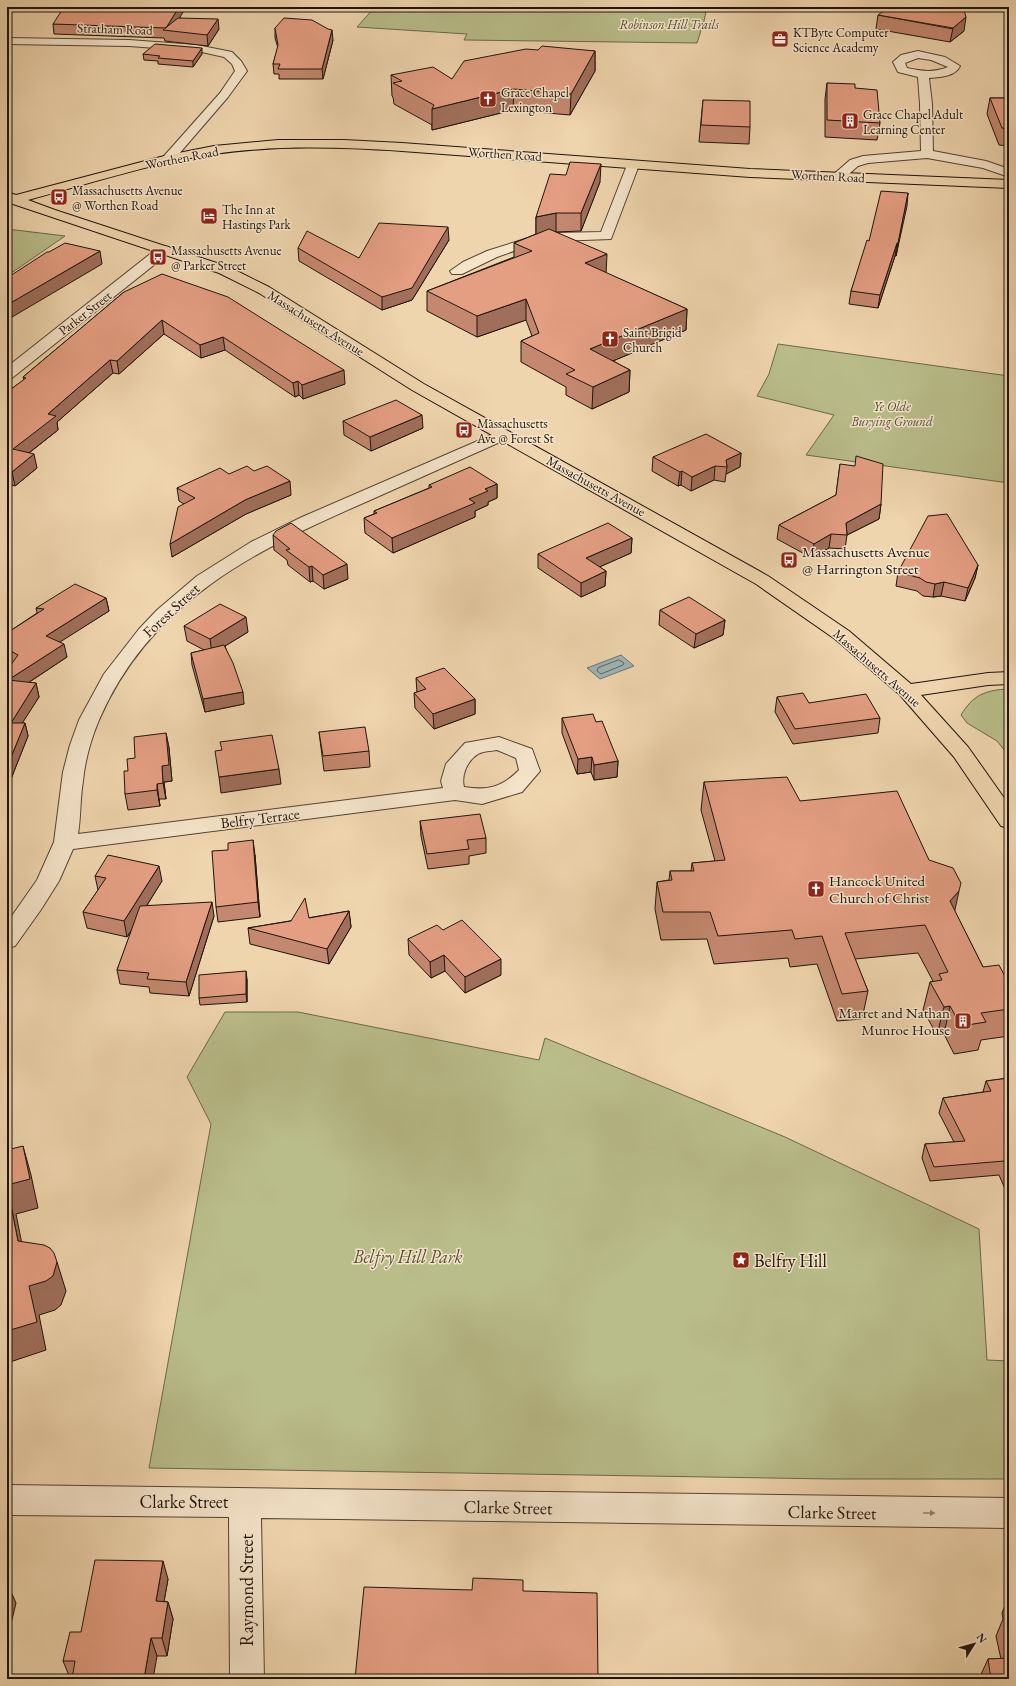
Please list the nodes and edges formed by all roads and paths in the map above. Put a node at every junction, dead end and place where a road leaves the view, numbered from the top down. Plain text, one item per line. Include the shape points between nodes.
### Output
1 (1000, 7) edge
2 (1009, 10) edge
3 (7, 41) edge
4 (923, 75) dead end
5 (927, 154) junction
6 (168, 159) junction
7 (633, 165) junction
8 (1009, 172) edge
9 (838, 177) junction
10 (1009, 184) edge
11 (10, 199) edge
12 (164, 250) junction
13 (457, 271) dead end
14 (7, 375) edge
15 (503, 435) junction
16 (1009, 678) edge
17 (907, 691) junction
18 (455, 793) dead end
19 (1009, 821) edge
20 (65, 843) junction
21 (7, 940) edge
22 (7, 1500) edge
23 (245, 1502) junction
24 (1009, 1513) edge
25 (247, 1679) edge

1 - 2 street
3 - 6 street, Stratham Road via 129,43 198,48 228,54 241,71 224,95
4 - 5 street
5 - 8 street
5 - 9 street via 867,159 854,163
6 - 7 main road, Worthen Road via 214,150 278,144 344,144
6 - 11 main road, Worthen Road
7 - 9 main road, Worthen Road
7 - 13 street via 606,236 555,237 522,244 472,262
9 - 10 main road, Worthen Road
11 - 12 main road, Massachusetts Avenue
12 - 14 street, Parker Street
12 - 15 main road, Massachusetts Avenue via 224,270 264,290 411,383
15 - 17 main road, Massachusetts Avenue via 756,576 842,635
15 - 20 street, Forest Street via 299,524 226,564 187,593 137,644 96,706 77,756
16 - 17 main road via 982,679
17 - 19 main road, Massachusetts Avenue via 961,752
18 - 20 street, Belfry Terrace
20 - 21 street, Forest Street via 37,896
22 - 23 street, Clarke Street
23 -> 24 street, Clarke Street
23 - 25 street, Raymond Street

